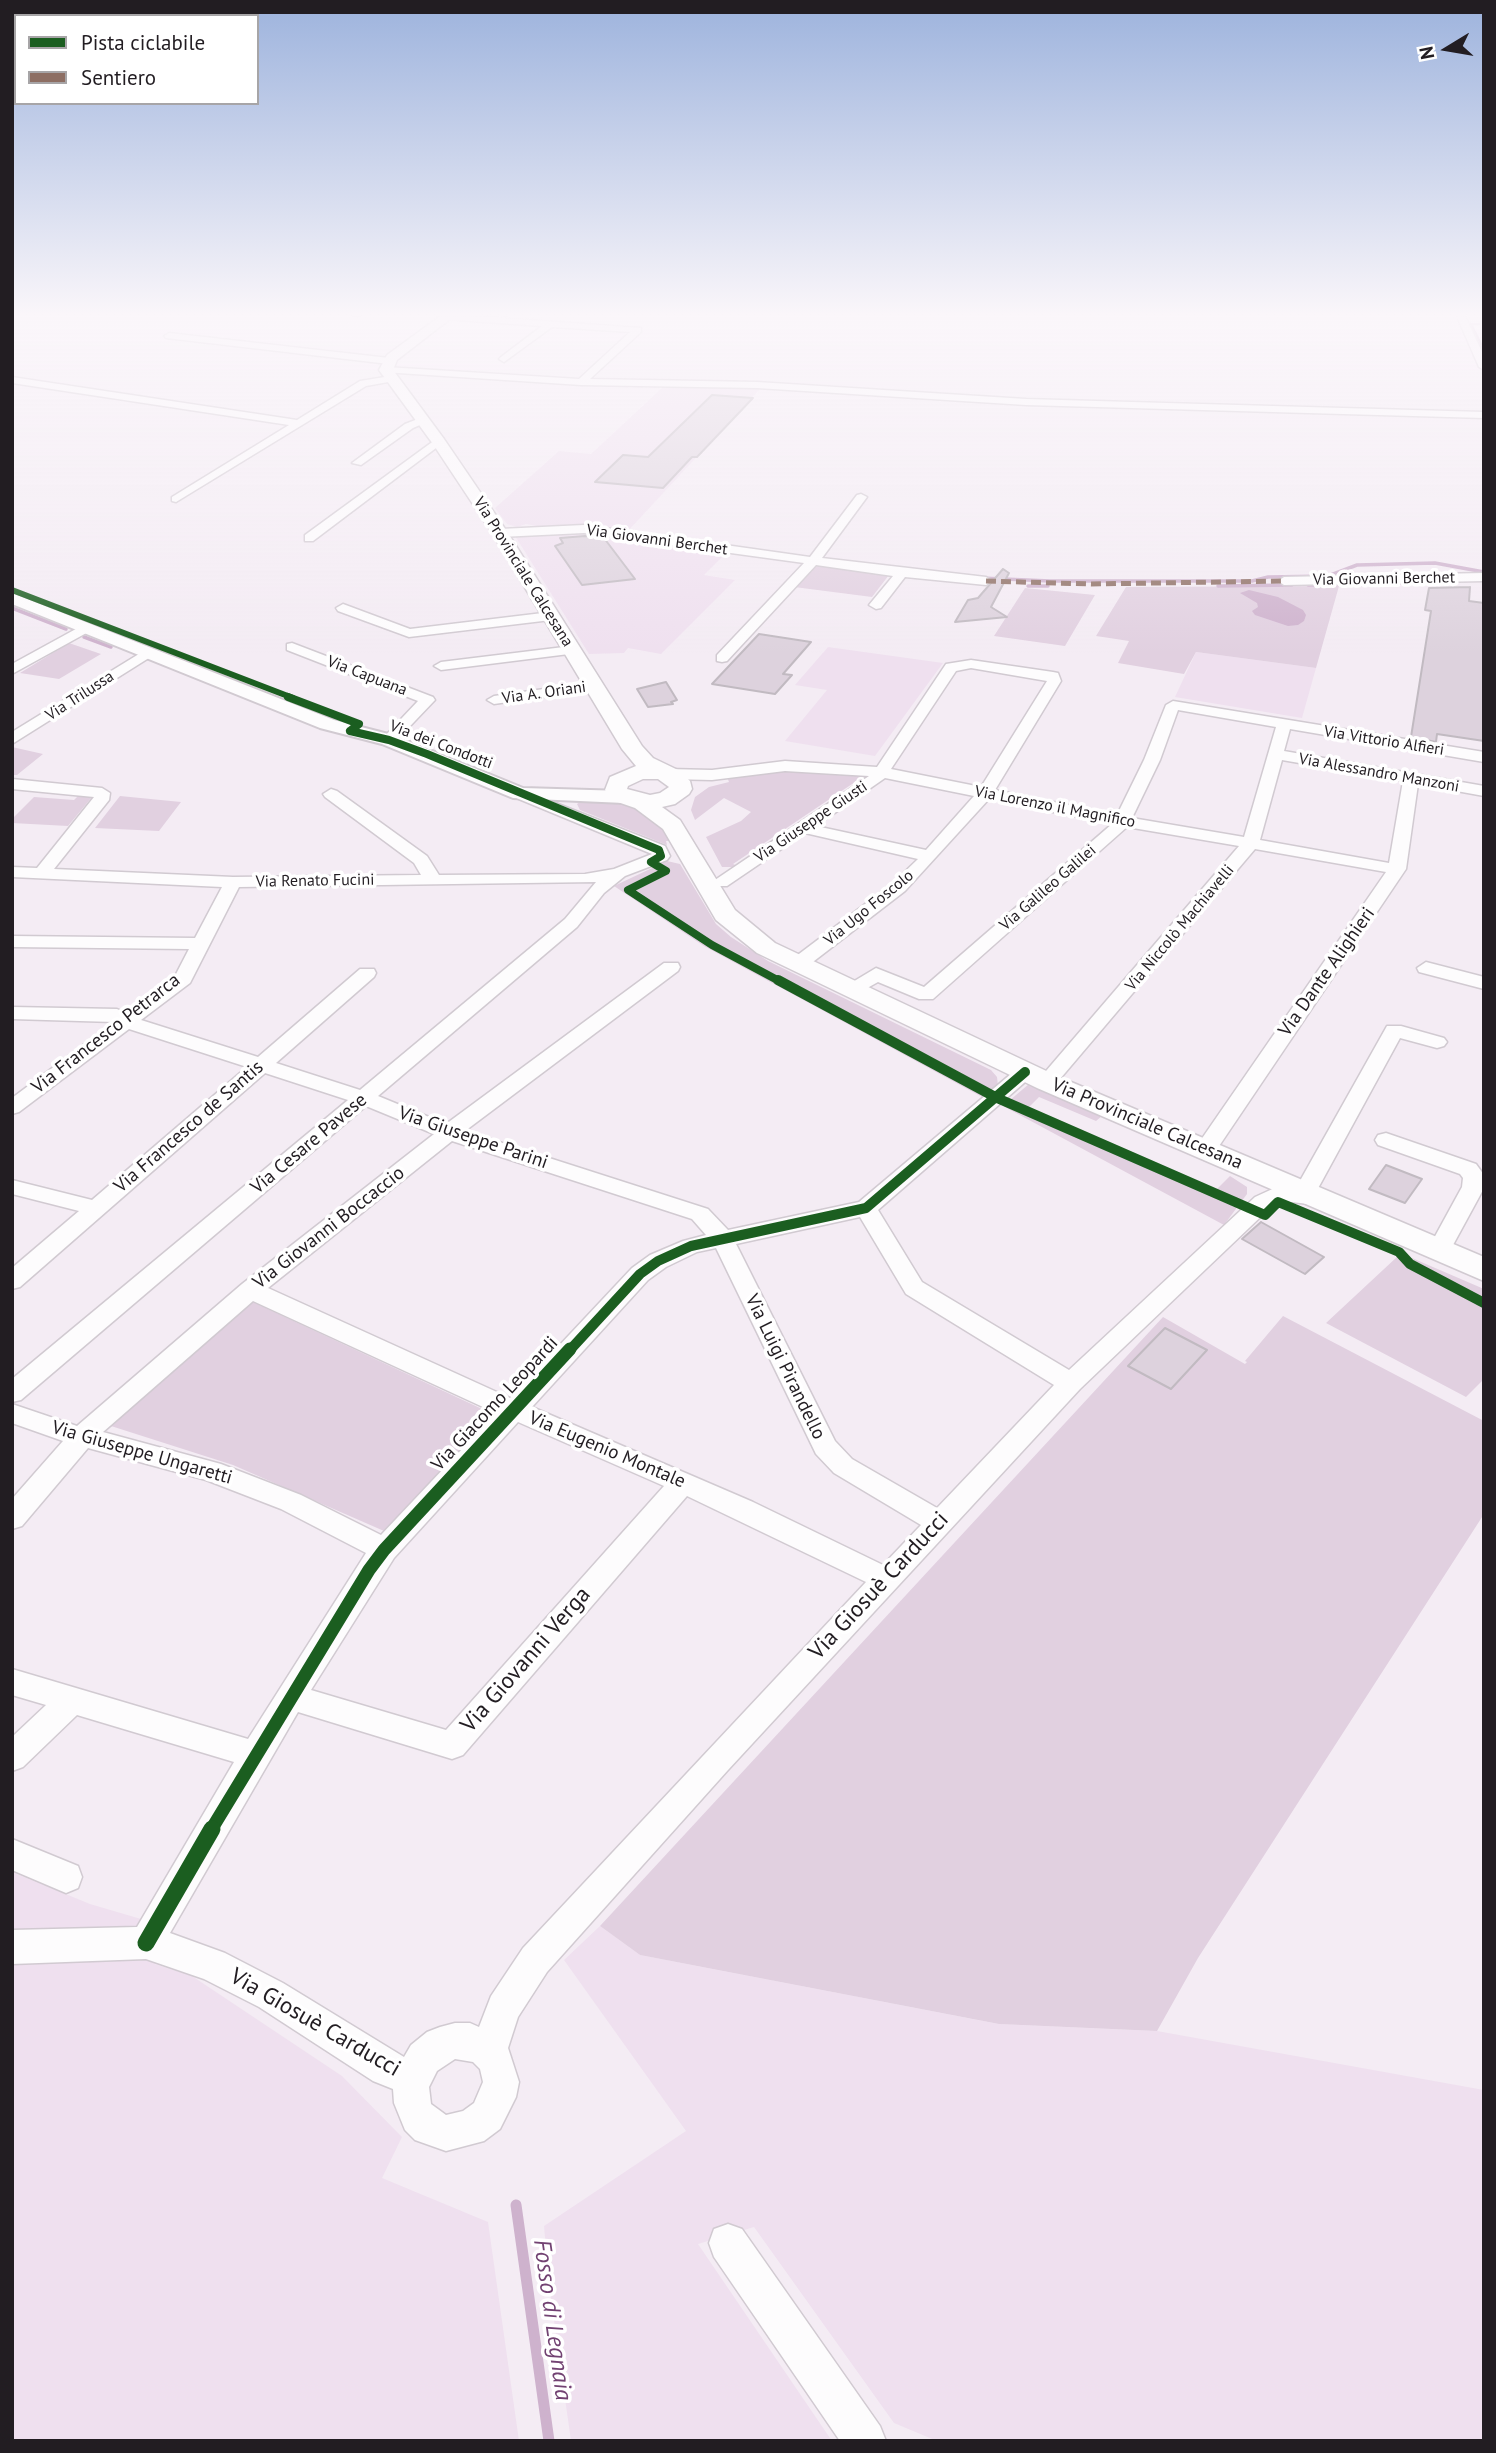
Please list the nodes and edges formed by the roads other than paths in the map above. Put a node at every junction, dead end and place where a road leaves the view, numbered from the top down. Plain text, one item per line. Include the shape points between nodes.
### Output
1 (293, 426) edge
2 (408, 426) edge
3 (428, 426) edge
4 (439, 442) junction
5 (356, 463) dead end
6 (861, 497) dead end
7 (176, 499) dead end
8 (500, 533) junction
9 (309, 538) dead end
10 (813, 561) junction
11 (902, 573) junction
12 (1484, 577) edge
13 (986, 582) dead end
14 (1284, 582) dead end
15 (12, 598) edge
16 (876, 605) dead end
17 (343, 608) dead end
18 (551, 616) junction
19 (85, 628) junction
20 (292, 647) dead end
21 (572, 650) junction
22 (146, 653) junction
23 (722, 658) dead end
24 (441, 666) dead end
25 (12, 670) edge
26 (1053, 676) joint
27 (594, 686) junction
28 (494, 699) dead end
29 (1284, 724) junction
30 (12, 739) edge
31 (389, 740) junction
32 (633, 749) junction
33 (1275, 754) junction
34 (1484, 757) edge
35 (881, 772) junction
36 (1411, 778) junction
37 (672, 782) junction
38 (12, 783) edge
39 (628, 789) junction
40 (1484, 791) edge
41 (985, 793) junction
42 (331, 794) dead end
43 (564, 804) junction
44 (1123, 821) junction
45 (672, 825) junction
46 (803, 828) junction
47 (1251, 843) junction
48 (929, 856) junction
49 (1397, 869) junction
50 (12, 872) edge
51 (618, 873) joint
52 (41, 874) junction
53 (433, 880) junction
54 (233, 881) junction
55 (722, 882) dead end
56 (591, 884) junction
57 (12, 941) edge
58 (200, 944) junction
59 (798, 964) junction
60 (671, 967) dead end
61 (1426, 968) dead end
62 (367, 973) dead end
63 (1484, 983) edge
64 (853, 990) junction
65 (12, 1013) edge
66 (125, 1021) junction
67 (1437, 1042) dead end
68 (262, 1063) junction
69 (1036, 1077) junction
70 (364, 1098) junction
71 (12, 1108) edge
72 (449, 1133) junction
73 (1386, 1140) dead end
74 (1205, 1150) junction
75 (12, 1187) edge
76 (1316, 1197) junction
77 (96, 1208) junction
78 (866, 1208) junction
79 (722, 1238) junction
80 (1439, 1251) junction
81 (1484, 1270) edge
82 (12, 1281) edge
83 (250, 1290) junction
84 (1071, 1383) junction
85 (12, 1393) edge
86 (514, 1410) junction
87 (12, 1413) edge
88 (83, 1436) junction
89 (683, 1482) junction
90 (12, 1518) edge
91 (939, 1522) junction
92 (384, 1550) junction
93 (886, 1579) junction
94 (12, 1682) edge
95 (292, 1697) junction
96 (73, 1699) junction
97 (255, 1755) junction
98 (12, 1757) edge
99 (12, 1854) edge
100 (66, 1877) dead end
101 (146, 1943) junction
102 (12, 1947) edge
103 (489, 2052) junction
104 (412, 2079) junction
105 (728, 2244) dead end
106 (865, 2441) edge

1 - 7 street
2 - 5 street
3 - 4 main road, Via Provinciale Calcesana
4 - 8 main road, Via Provinciale Calcesana
4 - 9 street
6 - 10 street
8 - 10 street, Via Giovanni Berchet via 584,529
8 - 18 main road, Via Provinciale Calcesana
10 - 11 street, Via Giovanni Berchet
10 - 23 street
11 - 13 street, Via Giovanni Berchet
11 - 16 street
12 - 14 street, Via Giovanni Berchet
15 - 19 street, Via dei Condotti
17 - 18 street via 409,633
18 - 21 main road, Via Provinciale Calcesana
19 - 22 street, Via dei Condotti
19 - 25 street
20 - 31 street, Via Capuana via 428,700
21 - 24 street
21 - 27 main road, Via Provinciale Calcesana
22 - 30 street, Via Trilussa
22 - 31 street, Via dei Condotti via 327,724
26 - 35 street, Via Giuseppe Giusti via 954,665
26 - 41 street, Via Ugo Foscolo
27 - 28 street, Via A. Oriani
27 - 32 main road, Via Provinciale Calcesana
29 - 33 street
29 - 34 street, Via Vittorio Alfieri
29 - 44 street, Via Galileo Galilei via 1173,705
31 - 43 street, Via dei Condotti via 520,794
32 - 37 main road, Via Provinciale Calcesana
32 - 39 main road via 636,766
33 - 36 street, Via Alessandro Manzoni
33 - 47 street, Via Niccolò Machiavelli
35 - 37 street, Via Lorenzo il Magnifico via 786,766
35 - 41 street, Via Lorenzo il Magnifico
35 - 46 street, Via Giuseppe Giusti
36 - 40 street, Via Alessandro Manzoni
36 - 49 street, Via Dante Alighieri
37 - 39 main road via 659,801
37 - 45 main road
38 - 52 street via 102,793
39 - 43 street, Via dei Condotti
39 - 45 main road, Via Provinciale Calcesana
41 - 44 street, Via Lorenzo il Magnifico
41 - 48 street, Via Ugo Foscolo
42 - 53 street via 421,860
43 - 51 street, Via dei Condotti via 659,850 661,856 651,862
44 - 47 street, Via Lorenzo il Magnifico
44 - 64 street, Via Galileo Galilei via 926,995 876,974
45 - 59 main road, Via Provinciale Calcesana via 725,915 755,941
46 - 48 street
46 - 55 street, Via Giuseppe Giusti
47 - 49 street, Via Lorenzo il Magnifico
47 - 69 street, Via Niccolò Machiavelli
48 - 59 street, Via Ugo Foscolo via 899,887
49 - 74 street, Via Dante Alighieri
50 - 52 street, Via Renato Fucini
51 - 56 street, Via Cesare Pavese
52 - 54 street, Via Renato Fucini
53 - 54 street, Via Renato Fucini
53 - 56 street, Via Renato Fucini
54 - 58 street, Via Francesco Petrarca
56 - 70 street, Via Cesare Pavese via 571,923
57 - 58 street
58 - 66 street, Via Francesco Petrarca via 183,979
59 - 64 main road, Via Provinciale Calcesana
60 - 72 street, Via Giovanni Boccaccio
61 - 63 street
62 - 68 street, Via Francesco de Santis
64 - 69 main road, Via Provinciale Calcesana
65 - 66 street, Via Giuseppe Parini via 117,1015
66 - 68 street, Via Giuseppe Parini
66 - 71 street, Via Francesco Petrarca
67 - 76 street via 1394,1030
68 - 70 street, Via Giuseppe Parini
68 - 77 street, Via Francesco de Santis
69 - 74 main road, Via Provinciale Calcesana
69 - 78 street, Via Giacomo Leopardi
70 - 72 street, Via Giuseppe Parini
70 - 85 street, Via Cesare Pavese
72 - 79 street, Via Giuseppe Parini via 700,1214
72 - 83 street, Via Giovanni Boccaccio
73 - 80 street via 1468,1169 1474,1177 1474,1187
74 - 76 main road, Via Provinciale Calcesana
75 - 77 street
76 - 80 main road, Via Provinciale Calcesana
76 - 84 street, Via Giosuè Carducci via 1288,1193 1270,1197
77 - 82 street, Via Francesco de Santis
78 - 79 street, Via Giacomo Leopardi
78 - 84 street via 914,1288
79 - 86 street, Via Giacomo Leopardi via 671,1254 639,1274
79 - 91 street, Via Luigi Pirandello via 825,1447 843,1466
80 - 81 main road, Via Provinciale Calcesana
83 - 86 street, Via Eugenio Montale
83 - 88 street, Via Giovanni Boccaccio
84 - 91 street, Via Giosuè Carducci
86 - 89 street, Via Eugenio Montale
86 - 92 street, Via Giacomo Leopardi
87 - 88 street, Via Giuseppe Ungaretti
88 - 90 street, Via Giovanni Boccaccio
88 - 92 street, Via Giuseppe Ungaretti via 212,1471 291,1502
89 - 93 street, Via Eugenio Montale
89 - 95 street, Via Giovanni Verga via 452,1745
91 - 93 street, Via Giosuè Carducci
92 - 95 street, Via Giacomo Leopardi
93 - 103 street, Via Giosuè Carducci via 535,1960 503,2008
94 - 96 street
95 - 97 street, Via Giacomo Leopardi
96 - 97 street
96 - 98 street
97 - 101 street, Via Giacomo Leopardi
99 - 100 street
101 - 102 street, Via Giosuè Carducci
101 - 104 street, Via Giosuè Carducci via 213,1965
103 - 104 street, Via Giosuè Carducci via 470,2041 444,2044 424,2058
103 - 104 street, Via Giosuè Carducci via 500,2072 498,2097 487,2116 461,2132 441,2133 421,2121 412,2103
105 - 106 street

